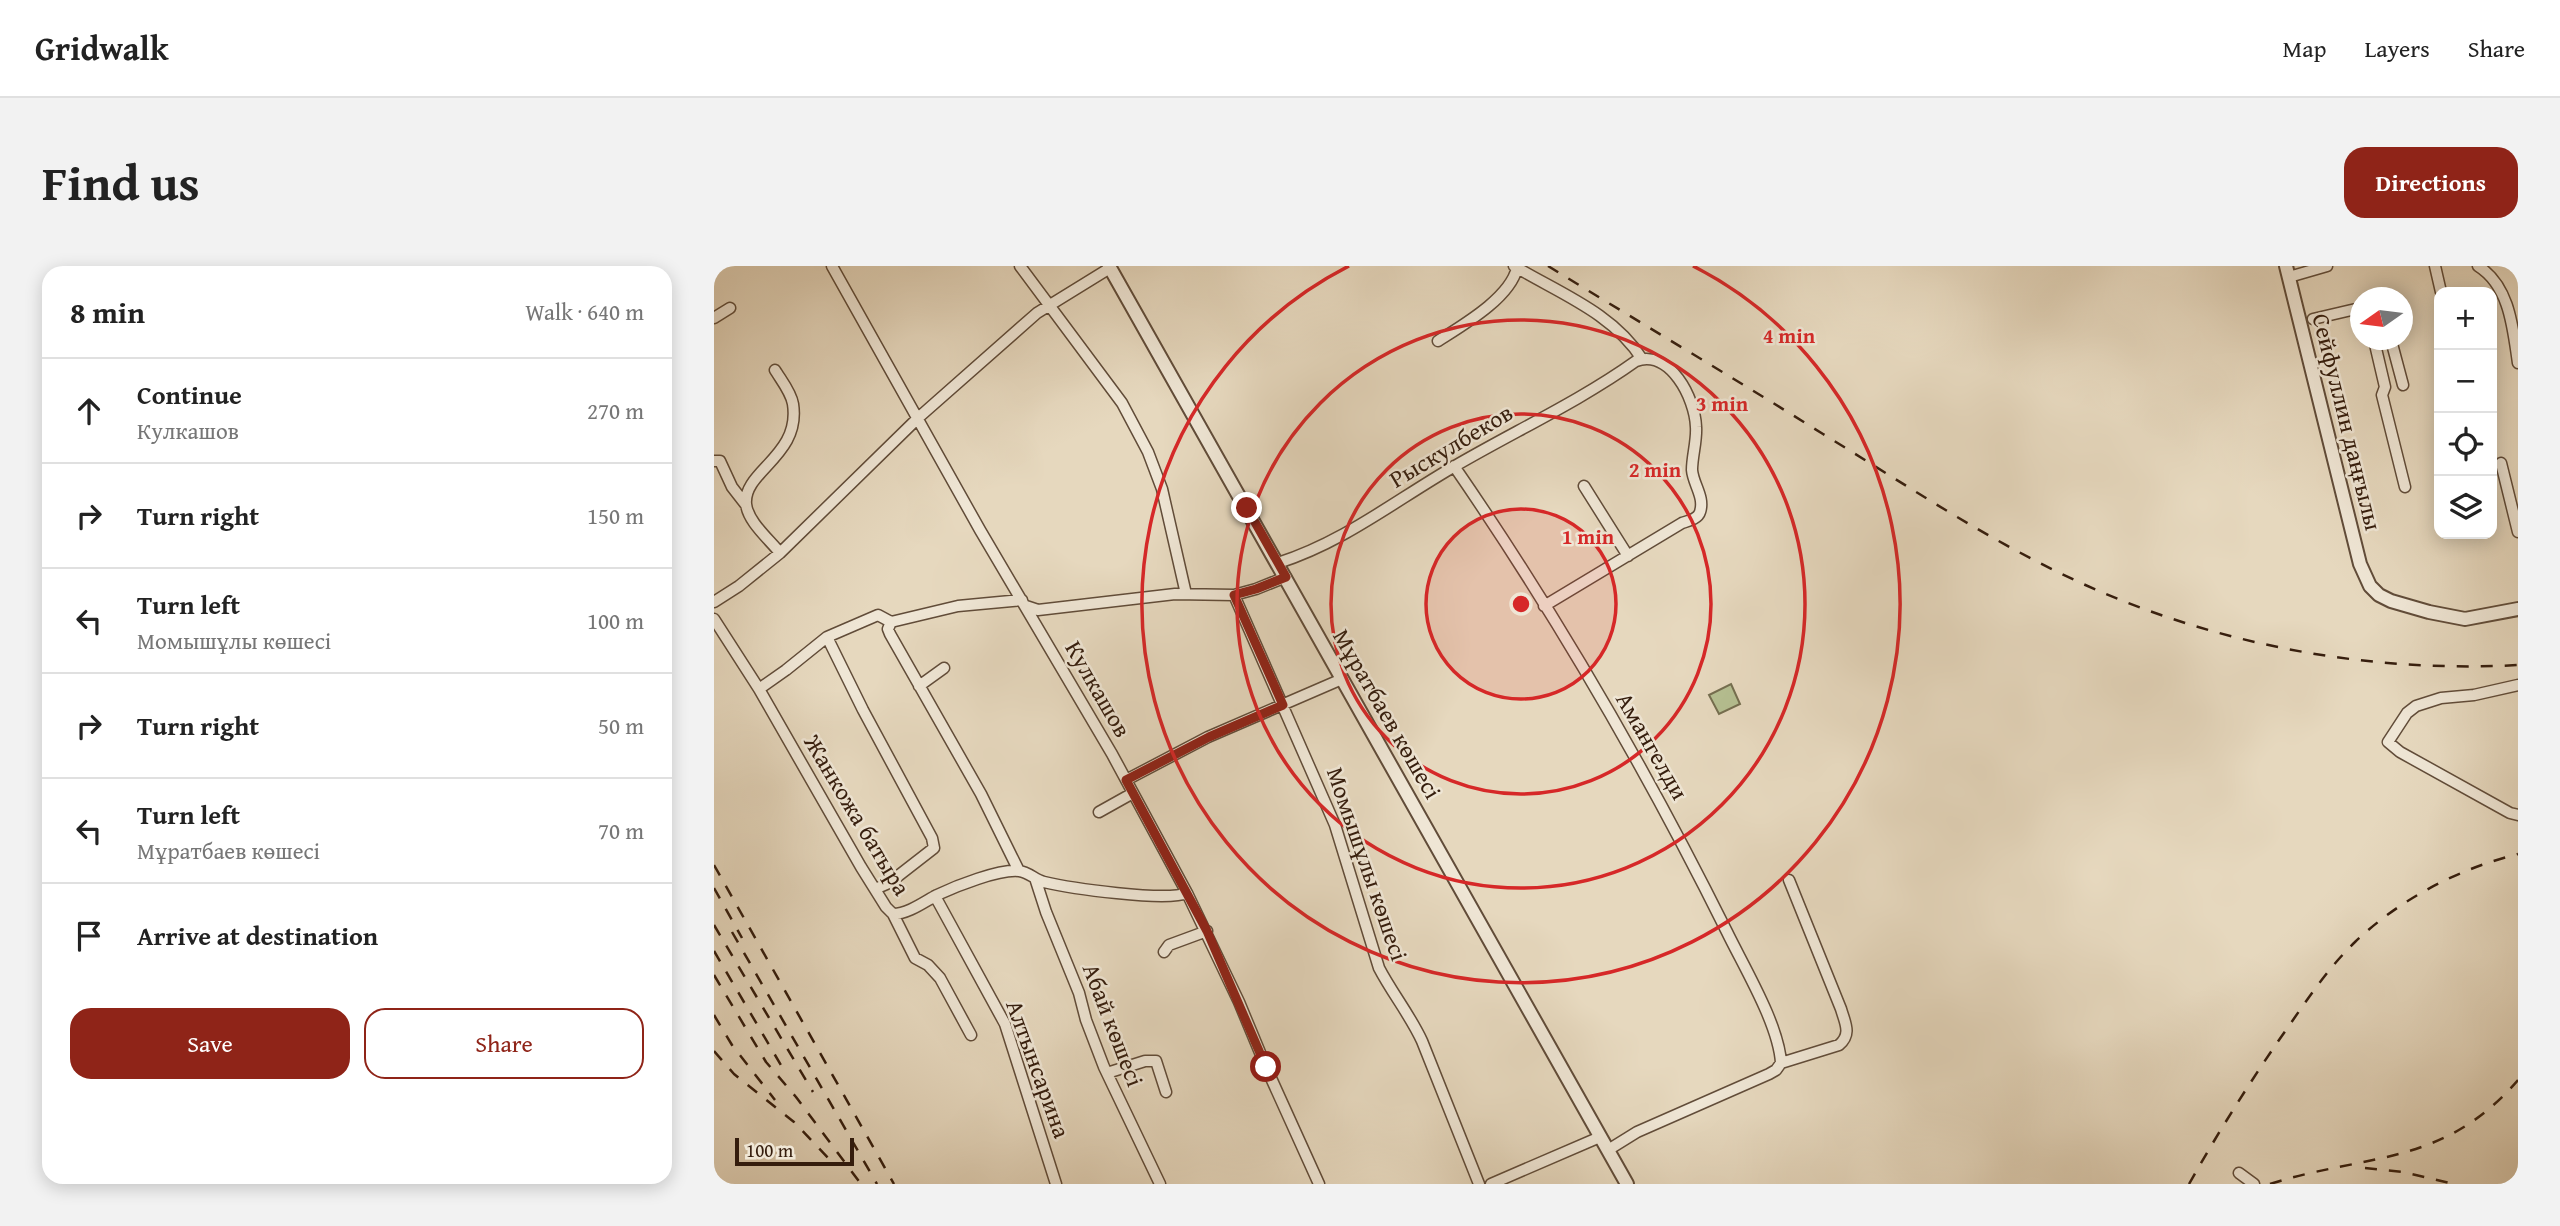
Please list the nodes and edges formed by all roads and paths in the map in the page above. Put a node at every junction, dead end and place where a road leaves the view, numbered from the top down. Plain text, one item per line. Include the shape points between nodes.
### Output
1 (832, 266) edge
2 (1020, 266) edge
3 (2326, 266) edge
4 (2435, 266) edge
5 (2477, 266) edge
6 (1110, 267) edge
7 (1516, 267) edge
8 (2288, 272) edge
9 (2440, 287) edge
10 (1048, 307) junction
11 (730, 308) dead end
12 (2350, 311) edge
13 (714, 318) edge
14 (2313, 319) dead end
15 (1438, 341) dead end
16 (2376, 350) edge
17 (2394, 350) edge
18 (1642, 359) junction
19 (2518, 363) edge
20 (775, 370) dead end
21 (2403, 385) dead end
22 (918, 418) junction
23 (714, 461) edge
24 (2501, 463) dead end
25 (1454, 466) junction
26 (1584, 486) dead end
27 (2405, 487) dead end
28 (746, 505) junction
29 (2518, 532) edge
30 (780, 553) junction
31 (1628, 555) junction
32 (1278, 564) junction
33 (1286, 577) junction
34 (1186, 594) junction
35 (1234, 595) junction
36 (714, 601) edge
37 (1024, 603) junction
38 (1544, 606) junction
39 (2518, 609) edge
40 (714, 619) edge
41 (891, 622) junction
42 (827, 637) junction
43 (944, 668) dead end
44 (1342, 679) junction
45 (2518, 685) edge
46 (919, 686) junction
47 (759, 689) junction
48 (1283, 705) junction
49 (1126, 780) junction
50 (1133, 793) junction
51 (1099, 812) dead end
52 (2518, 815) edge
53 (1019, 871) junction
54 (1035, 878) junction
55 (1789, 880) dead end
56 (875, 889) junction
57 (1187, 893) junction
58 (935, 897) junction
59 (893, 914) junction
60 (1207, 931) junction
61 (1164, 952) dead end
62 (971, 1034) dead end
63 (1781, 1063) junction
64 (1107, 1073) junction
65 (1166, 1092) dead end
66 (1601, 1137) junction
67 (1608, 1150) junction
68 (2239, 1173) dead end
69 (1056, 1184) edge
70 (1160, 1184) edge
71 (1319, 1184) edge
72 (1479, 1184) edge
73 (1491, 1184) edge
74 (1627, 1184) edge
75 (2253, 1184) edge

1 - 22 street, Кулкашов
2 - 10 street
3 - 8 street
4 - 9 street
5 - 19 street via 2497,283 2504,297
6 - 10 street
6 - 32 street, Мұратбаев көшесі
7 - 15 street via 1507,288 1477,316
7 - 18 street via 1592,310 1624,336
8 - 39 street, Сейфуллин даңғылы via 2360,564 2370,586 2391,601 2454,618
10 - 22 street
10 - 34 street via 1136,426 1162,489
11 - 13 street
12 - 14 street
16 - 27 street via 2385,387 2382,395
17 - 21 street
18 - 25 street, Рыскулбеков
18 - 31 street via 1671,369 1693,411 1697,431 1692,468 1701,501 1697,517
20 - 28 street via 793,405 792,422 780,453 750,485
22 - 30 street
22 - 37 street, Кулкашов
23 - 28 street via 720,461
24 - 29 street
25 - 32 street, Рыскулбеков via 1368,522
25 - 38 street, Амангелди
26 - 31 street
28 - 30 street
30 - 36 street
31 - 38 street
32 - 33 street, Мұратбаев көшесі
33 - 35 street
33 - 44 street, Мұратбаев көшесі
34 - 35 street
34 - 37 street via 1038,610
35 - 48 street, Момышұлы көшесі
37 - 41 street via 958,606
37 - 49 street, Кулкашов
38 - 63 street, Амангелди via 1687,852 1760,1002
40 - 47 street, Жанкожа батыра
41 - 42 street via 878,615
41 - 46 street via 890,634
42 - 47 street
42 - 56 street via 934,848
43 - 46 street
44 - 48 street
44 - 66 street, Мұратбаев көшесі
45 - 52 street via 2416,706 2388,742
46 - 53 street
47 - 56 street, Жанкожа батыра
48 - 49 street
48 - 72 street, Момышұлы көшесі via 1335,825 1379,968 1422,1041
49 - 50 street, Кулкашов
50 - 51 street
50 - 57 street, Кулкашов
53 - 54 street
53 - 58 street, Жанкожа батыра via 987,877
54 - 57 street via 1153,896
54 - 64 street, Абай көшесі
55 - 63 street via 1847,1030 1843,1042
56 - 59 street, Жанкожа батыра
57 - 60 street, Кулкашов
58 - 59 street, Жанкожа батыра
58 - 69 street, Алтынсарина via 1005,1024
59 - 62 street via 915,958 940,978
60 - 61 street via 1169,945
60 - 71 street, Кулкашов
63 - 67 street via 1769,1074 1637,1132
64 - 65 street via 1156,1061
64 - 70 street, Абай көшесі
66 - 67 street, Мұратбаев көшесі
66 - 73 street
67 - 74 street, Мұратбаев көшесі
68 - 75 street

